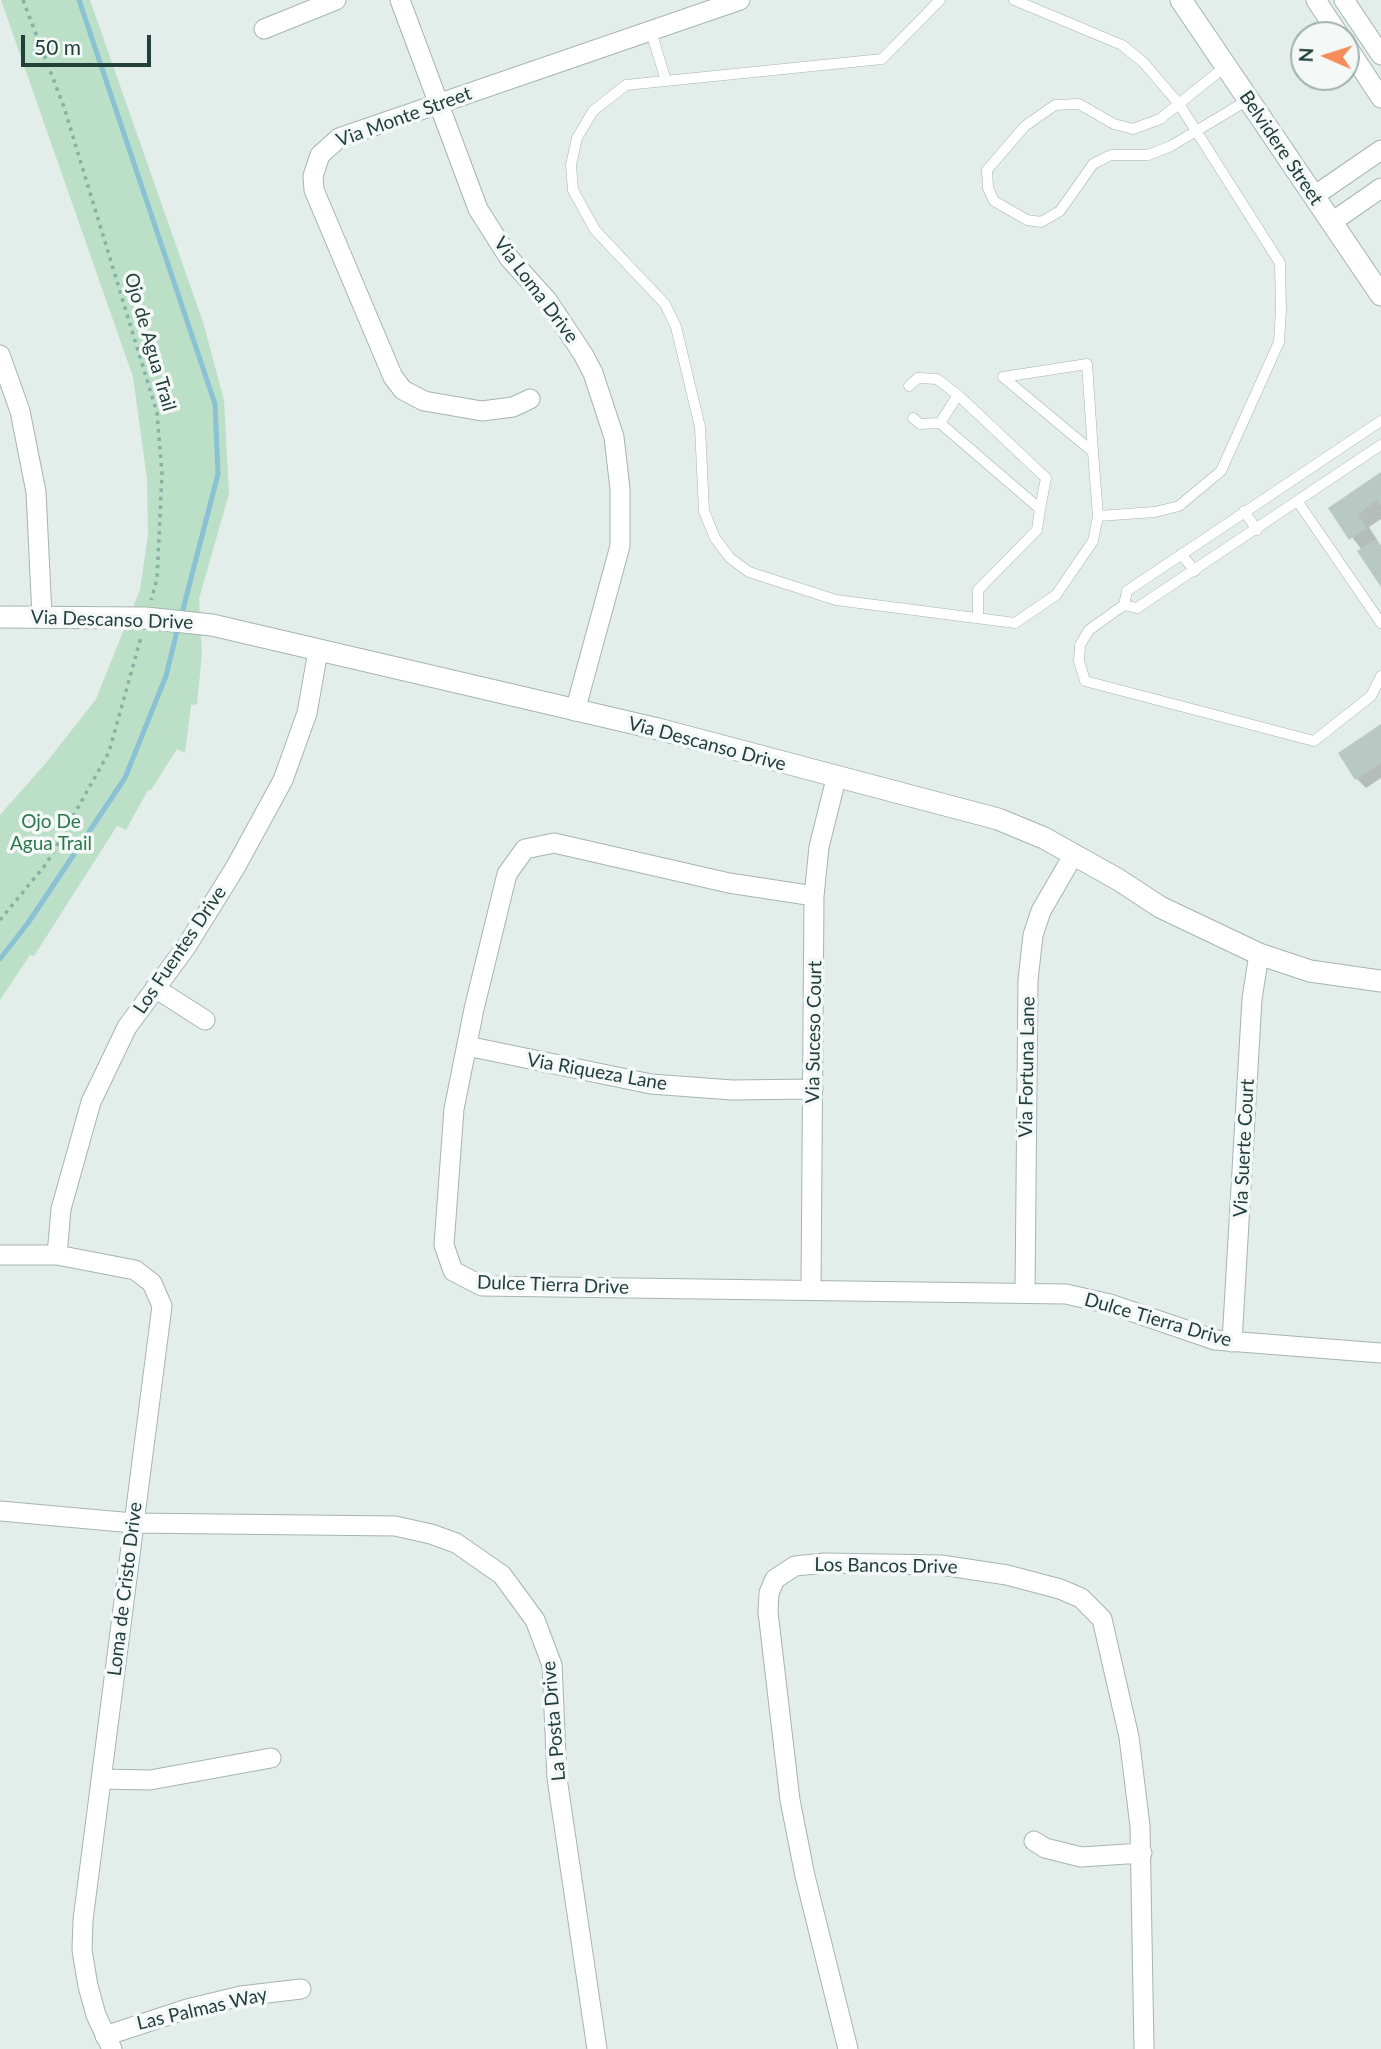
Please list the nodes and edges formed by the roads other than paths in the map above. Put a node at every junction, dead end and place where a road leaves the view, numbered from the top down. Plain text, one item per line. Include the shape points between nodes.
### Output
1 (336, 0) edge
2 (400, 0) edge
3 (740, 0) edge
4 (940, 0) edge
5 (1014, 0) edge
6 (1181, 0) edge
7 (1315, 0) edge
8 (1344, 0) edge
9 (1329, 21) edge
10 (264, 29) dead end
11 (651, 31) junction
12 (1375, 34) edge
13 (1381, 55) edge
14 (1226, 66) junction
15 (1360, 66) edge
16 (666, 81) junction
17 (1381, 98) edge
18 (1248, 100) junction
19 (438, 104) junction
20 (1179, 104) junction
21 (1196, 132) junction
22 (1381, 150) edge
23 (1381, 188) edge
24 (1314, 196) junction
25 (1332, 222) junction
26 (1381, 295) edge
27 (0, 355) edge
28 (909, 386) dead end
29 (958, 395) junction
30 (530, 399) dead end
31 (913, 418) dead end
32 (1381, 421) edge
33 (940, 423) junction
34 (1381, 445) edge
35 (1093, 452) junction
36 (1298, 502) junction
37 (1040, 509) junction
38 (1244, 511) junction
39 (1098, 516) junction
40 (1257, 530) junction
41 (1181, 554) junction
42 (1195, 571) junction
43 (1124, 605) junction
44 (42, 616) junction
45 (0, 617) edge
46 (978, 618) junction
47 (1381, 624) edge
48 (318, 651) junction
49 (1381, 676) edge
50 (575, 711) junction
51 (836, 779) junction
52 (1074, 854) junction
53 (814, 896) junction
54 (1259, 954) junction
55 (1381, 981) edge
56 (155, 988) junction
57 (205, 1020) dead end
58 (467, 1046) junction
59 (813, 1089) junction
60 (0, 1255) edge
61 (57, 1255) junction
62 (811, 1289) junction
63 (1025, 1292) junction
64 (1232, 1342) junction
65 (1381, 1353) edge
66 (0, 1511) edge
67 (133, 1523) junction
68 (271, 1758) dead end
69 (101, 1779) junction
70 (1034, 1841) dead end
71 (1142, 1853) junction
72 (301, 1989) dead end
73 (109, 2043) edge
74 (597, 2049) edge
75 (848, 2049) edge
76 (1144, 2049) edge

1 - 10 street
2 - 19 street, Via Loma Drive
3 - 11 street, Via Monte Street
4 - 16 lane via 882,59
5 - 20 lane via 1122,45
6 - 14 street, Belvidere Street
7 - 9 street
8 - 12 street
11 - 16 lane
11 - 19 street, Via Monte Street
12 - 13 street
14 - 18 street, Belvidere Street
14 - 20 lane
15 - 17 street
16 - 46 lane via 626,85 593,110 577,138 571,165 573,190 595,230 665,304 676,327 700,427 704,511 715,538 748,572 836,600
18 - 21 lane
18 - 24 street, Belvidere Street
19 - 30 street, Via Monte Street via 328,145 316,163 314,190 393,377 403,390 424,401 482,411 513,407
19 - 50 street, Via Loma Drive via 478,209 509,258 547,300 583,354 614,437 620,546
20 - 21 lane
20 - 21 lane via 1160,119 1133,129 1079,104 1055,105 1025,125 987,170 988,188 995,201 1027,220 1041,222 1060,211 1093,164 1111,155 1148,155
21 - 39 lane via 1280,263 1279,342 1221,471 1179,506
22 - 24 street
23 - 25 street
24 - 25 street, Belvidere Street
25 - 26 street, Belvidere Street
27 - 44 street via 20,411 36,492
28 - 29 lane via 918,378 937,379
29 - 33 lane
29 - 37 lane via 1046,478
31 - 33 lane via 920,424
32 - 38 lane
33 - 37 lane
34 - 36 lane
35 - 35 lane via 1087,364 1003,377 1083,443
35 - 39 lane
36 - 40 lane
36 - 47 lane
37 - 46 lane via 1037,530 978,590
38 - 40 lane
38 - 41 lane
39 - 46 lane via 1093,541 1056,595 1015,623
40 - 42 lane
41 - 42 lane
41 - 43 lane via 1127,591
42 - 43 lane via 1138,608
43 - 49 lane via 1089,630 1080,645 1085,681 1314,741 1371,696
44 - 45 street, Via Descanso Drive
44 - 48 street, Via Descanso Drive via 212,625
48 - 50 street, Via Descanso Drive
48 - 56 street, Los Fuentes Drive via 307,713 283,780 235,868
50 - 51 street, Via Descanso Drive
51 - 52 street, Via Descanso Drive via 998,819
51 - 53 street, Via Suceso Court via 819,847
52 - 54 street, Via Descanso Drive via 1160,907
52 - 63 street, Via Fortuna Lane via 1041,911 1033,935 1028,980
53 - 58 street, Dulce Tierra Drive via 717,880 554,843 526,849 507,874
53 - 59 street, Via Suceso Court
54 - 55 street, Via Descanso Drive via 1310,971
54 - 64 street, Via Suerte Court via 1251,1012
56 - 57 street
56 - 61 street, Los Fuentes Drive via 127,1027 91,1102 61,1209
58 - 59 street, Via Riqueza Lane via 651,1084
58 - 62 street, Dulce Tierra Drive via 454,1109 443,1245 459,1278 482,1286
59 - 62 street, Via Suceso Court
60 - 61 street, Loma de Cristo Drive
61 - 67 street, Loma de Cristo Drive via 135,1270 152,1283 162,1306
62 - 63 street, Dulce Tierra Drive
63 - 64 street, Dulce Tierra Drive via 1066,1294 1110,1304 1171,1328
64 - 65 street, Dulce Tierra Drive
66 - 67 street, La Posta Drive
67 - 69 street, Loma de Cristo Drive
67 - 74 street, La Posta Drive via 395,1526 456,1543 502,1575 535,1620 552,1665 557,1778
68 - 69 street via 150,1780
69 - 73 street, Loma de Cristo Drive via 82,1950 90,1996
70 - 71 street via 1081,1857
71 - 75 street, Los Bancos Drive via 1129,1737 1112,1657 1102,1619 1081,1598 1007,1575 941,1565 825,1563 795,1566 784,1572 769,1593 768,1612 780,1727 805,1876
71 - 76 street, Los Bancos Drive
72 - 73 street, Las Palmas Way via 187,2009

